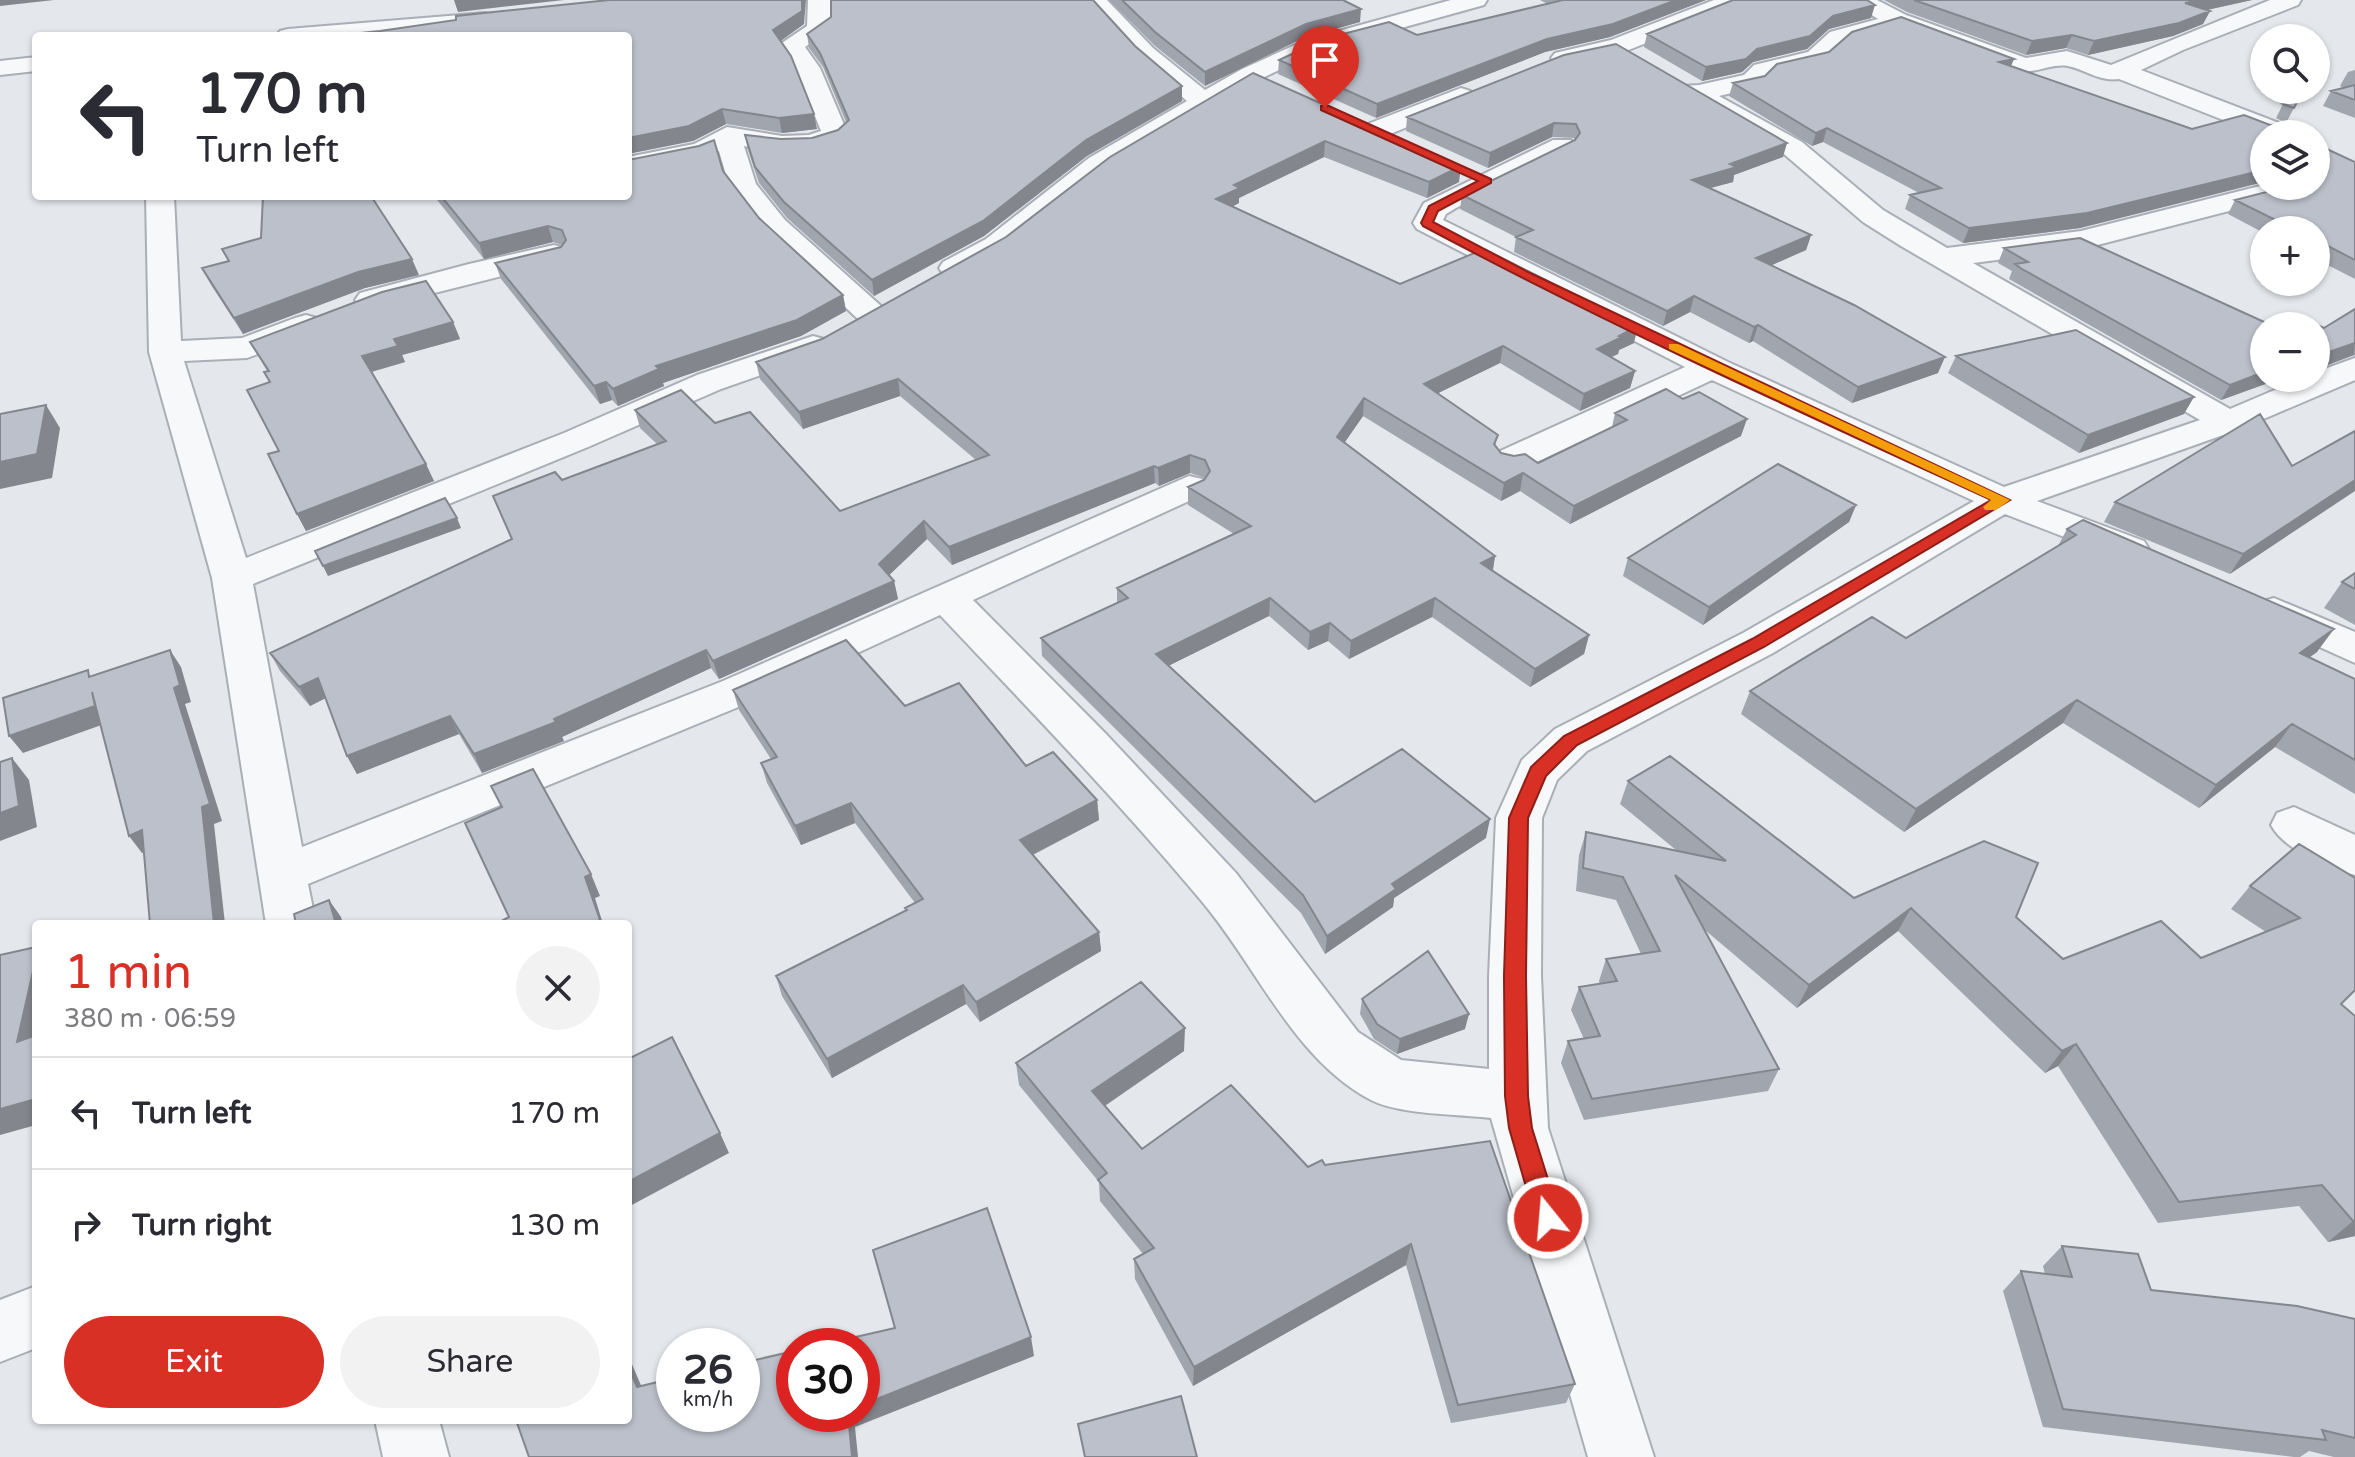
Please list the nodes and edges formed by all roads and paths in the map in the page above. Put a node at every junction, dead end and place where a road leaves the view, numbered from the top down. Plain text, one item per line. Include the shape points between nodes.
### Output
1 (819, 0) edge
2 (1095, 0) edge
3 (1476, 0) edge
4 (1734, 0) edge
5 (1860, 0) edge
6 (2290, 0) edge
7 (1898, 20) junction
8 (505, 27) edge
9 (336, 32) edge
10 (1618, 46) junction
11 (1645, 62) edge
12 (32, 64) edge
13 (1542, 65) edge
14 (0, 68) edge
15 (2121, 71) junction
16 (1671, 78) edge
17 (1477, 90) edge
18 (1697, 93) junction
19 (1204, 102) junction
20 (1347, 118) edge
21 (2250, 121) edge
22 (1374, 131) junction
23 (727, 135) junction
24 (1403, 143) edge
25 (1562, 146) edge
26 (632, 164) edge
27 (2250, 197) edge
28 (160, 200) edge
29 (554, 254) edge
30 (1943, 258) junction
31 (926, 282) edge
32 (898, 298) edge
33 (851, 324) junction
34 (165, 352) junction
35 (1714, 366) junction
36 (2355, 368) edge
37 (2228, 422) junction
38 (1511, 460) edge
39 (1189, 487) edge
40 (2003, 500) junction
41 (2162, 563) edge
42 (232, 578) junction
43 (945, 596) junction
44 (2245, 598) edge
45 (2355, 649) edge
46 (2294, 825) dead end
47 (2355, 857) edge
48 (283, 874) junction
49 (290, 920) edge
50 (1517, 1096) junction
51 (32, 1319) edge
52 (0, 1331) edge
53 (408, 1424) edge
54 (416, 1457) edge
55 (1621, 1457) edge

1 - 23 street via 818,30 791,45 808,68 835,134 821,142 789,146
2 - 19 street via 1145,53
3 - 19 street via 1314,45 1264,80
4 - 10 street
5 - 7 street
6 - 15 street
7 - 15 street via 2024,66 2067,58 2109,73
7 - 18 street via 1838,37 1816,57 1763,70 1752,81
8 - 9 street via 502,18
10 - 11 street
10 - 13 street
12 - 14 street
15 - 21 street
16 - 18 street
17 - 22 street
18 - 30 street via 1793,148 1873,216
19 - 31 street via 1099,164 996,245
20 - 22 street
22 - 24 street
23 - 26 street via 702,150
23 - 33 street via 743,185
25 - 35 street via 1473,175 1434,209 1427,223
27 - 30 street via 2082,240
28 - 34 street
29 - 34 street via 480,270 341,312 247,348
30 - 37 street
32 - 33 street
33 - 42 street via 813,346 709,382
34 - 42 street
35 - 38 street
35 - 40 street
36 - 37 street
37 - 40 street
39 - 43 street
40 - 41 street
40 - 50 street via 1758,643 1571,740 1538,772 1519,818
42 - 48 street
43 - 48 street via 738,691
43 - 50 street via 1219,887 1339,1048 1391,1083
44 - 45 street
46 - 47 street
48 - 49 street
50 - 55 street via 1520,1128
51 - 52 street
53 - 54 street

